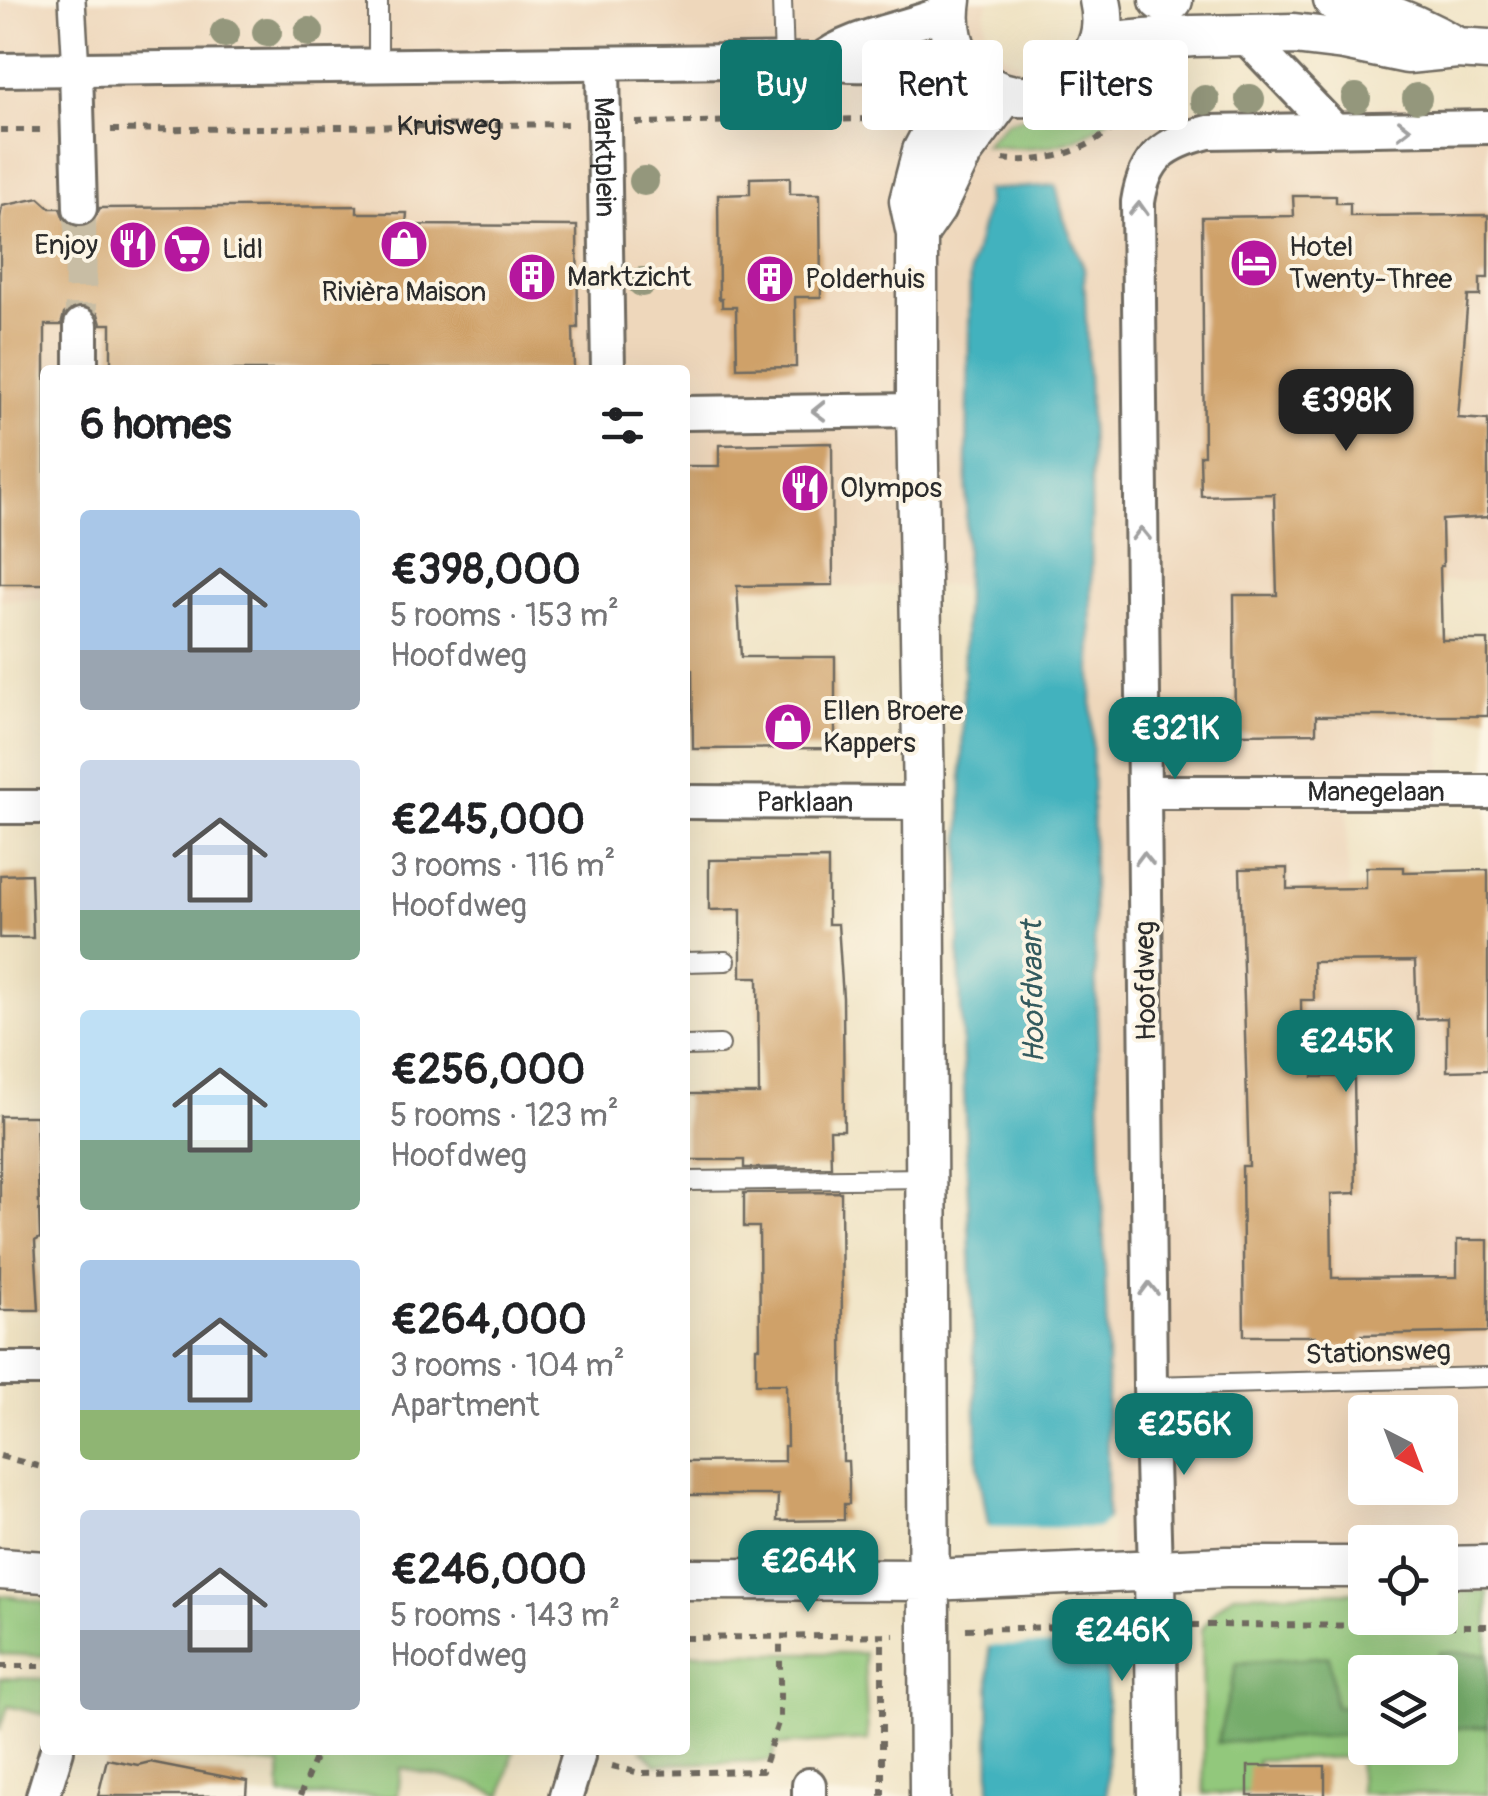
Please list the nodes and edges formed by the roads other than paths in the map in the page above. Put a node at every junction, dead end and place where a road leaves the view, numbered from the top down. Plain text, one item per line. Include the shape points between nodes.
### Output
1 (72, 0) edge
2 (378, 0) edge
3 (782, 0) edge
4 (1100, 0) edge
5 (1160, 0) edge
6 (1172, 0) edge
7 (1334, 0) edge
8 (950, 5) edge
9 (1243, 34) junction
10 (783, 40) edge
11 (953, 40) edge
12 (1101, 40) edge
13 (1157, 40) edge
14 (842, 44) edge
15 (1473, 49) edge
16 (720, 61) edge
17 (603, 64) junction
18 (378, 66) junction
19 (0, 70) edge
20 (76, 70) junction
21 (1005, 94) joint
22 (1023, 95) edge
23 (1488, 127) edge
24 (1333, 128) junction
25 (933, 130) edge
26 (80, 208) tunnel mouth
27 (918, 234) junction
28 (81, 325) tunnel mouth
29 (81, 365) edge
30 (608, 365) edge
31 (917, 410) junction
32 (690, 413) edge
33 (1144, 792) junction
34 (1488, 792) edge
35 (690, 802) edge
36 (924, 803) junction
37 (0, 807) edge
38 (40, 807) edge
39 (690, 962) edge
40 (726, 962) dead end
41 (720, 1045) dead end
42 (690, 1046) edge
43 (926, 1178) junction
44 (690, 1181) edge
45 (40, 1368) edge
46 (0, 1369) edge
47 (1488, 1377) edge
48 (1150, 1386) junction
49 (1488, 1566) edge
50 (1348, 1567) edge
51 (1458, 1567) edge
52 (0, 1570) edge
53 (40, 1572) edge
54 (1138, 1572) junction
55 (950, 1578) junction
56 (690, 1580) edge
57 (56, 1755) edge
58 (578, 1758) road end
59 (44, 1796) edge
60 (566, 1796) edge
61 (930, 1796) edge
62 (1158, 1796) edge

1 - 20 street
2 - 18 lane
3 - 10 lane
4 - 12 street
5 - 6 street
7 - 15 street
8 - 11 street
8 - 14 street via 922,23
9 - 13 street
9 - 15 street via 1294,34 1407,53
9 - 24 street
16 - 17 street
17 - 18 street
17 - 30 street, Marktplein
18 - 20 street
19 - 20 street
20 - 26 street
21 - 22 street
21 - 27 street via 962,152
24 -> 23 street
33 -> 24 street, Hoofdweg via 1138,202 1158,156 1208,132
25 - 27 street via 910,201
27 - 31 street
28 - 29 street
31 -> 32 street
31 - 36 street
33 - 34 street, Manegelaan
48 -> 33 street, Hoofdweg
35 - 36 street, Parklaan
36 - 43 street
37 - 38 street
39 - 40 lane
41 - 42 lane
43 - 44 lane
43 - 55 street
45 - 46 street
47 - 48 lane, Stationsweg
48 - 54 street, Hoofdweg
49 - 51 street
50 - 54 street
52 - 53 street
54 - 55 street
54 - 62 street, Hoofdweg
55 - 56 street
55 - 61 street
57 - 59 street
58 - 60 street

